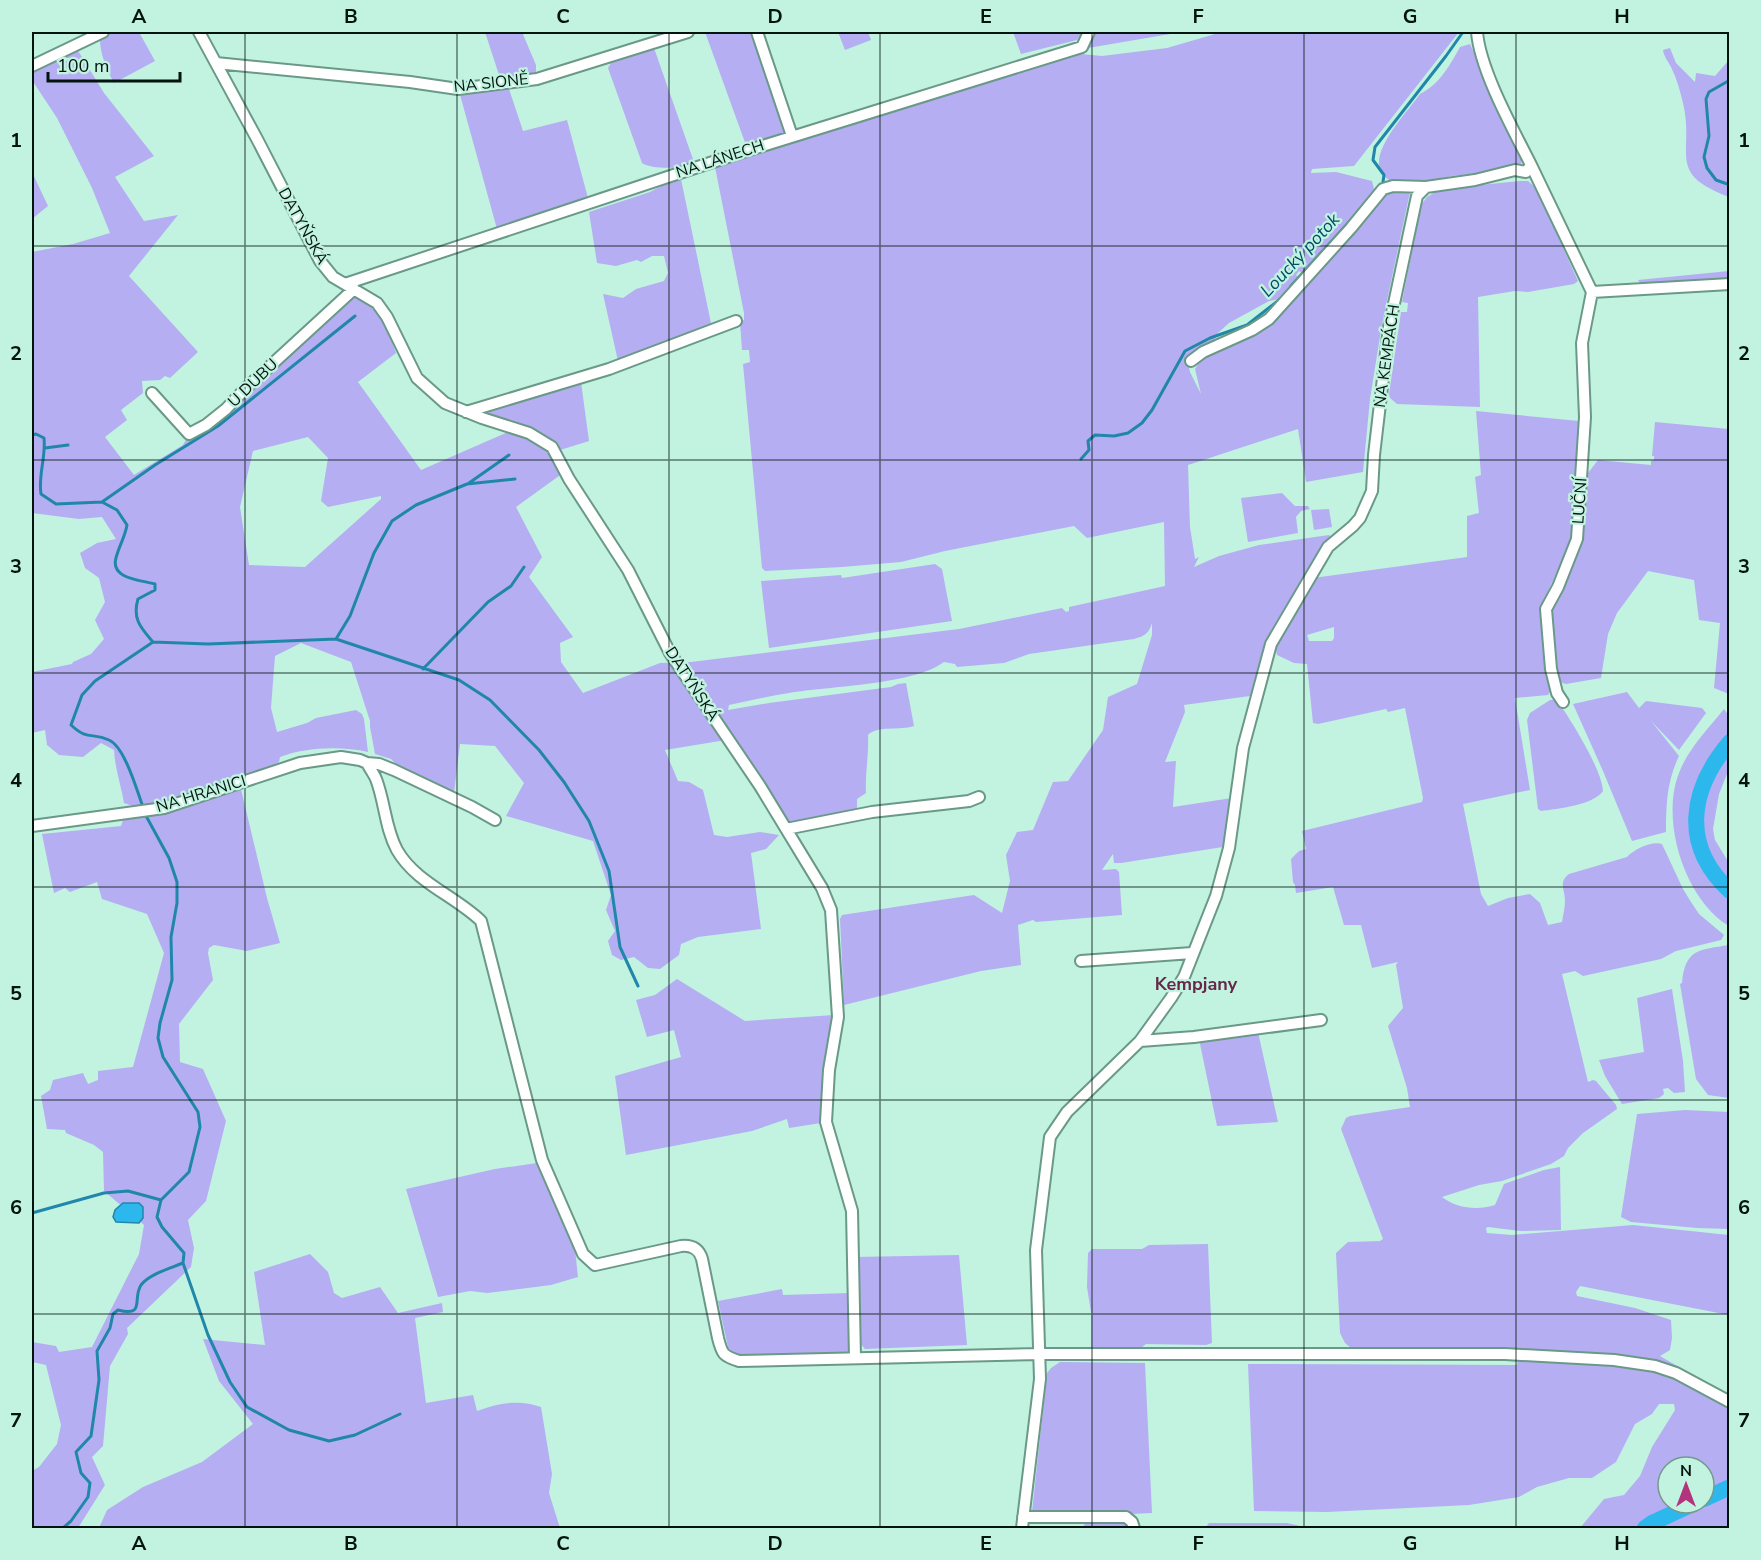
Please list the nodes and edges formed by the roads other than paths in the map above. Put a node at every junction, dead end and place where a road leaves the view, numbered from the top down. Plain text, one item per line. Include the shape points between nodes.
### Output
1 (103, 32) edge
2 (199, 32) edge
3 (688, 32) edge
4 (757, 32) edge
5 (1089, 32) edge
6 (1477, 32) edge
7 (216, 63) junction
8 (32, 66) edge
9 (792, 136) junction
10 (1531, 165) junction
11 (1426, 187) junction
12 (1730, 284) edge
13 (349, 287) junction
14 (1592, 292) junction
15 (736, 321) dead end
16 (1191, 361) dead end
17 (152, 393) dead end
18 (466, 412) junction
19 (1563, 702) dead end
20 (367, 763) junction
21 (979, 797) dead end
22 (495, 820) dead end
23 (32, 825) edge
24 (786, 829) junction
25 (1192, 953) junction
26 (1081, 961) dead end
27 (1321, 1020) dead end
28 (1140, 1041) junction
29 (1041, 1354) junction
30 (855, 1358) junction
31 (1728, 1399) edge
32 (1023, 1523) edge
33 (1134, 1528) edge

1 - 8 street
2 - 7 street, DATYŇSKÁ
3 - 7 street, NA SIONĚ via 537,79 458,89
4 - 9 street
5 - 9 street, NA LÁNECH via 1082,47
6 - 10 street via 1498,96
7 - 13 street, DATYŇSKÁ via 320,261 333,277
9 - 13 street, NA LÁNECH
10 - 11 street via 1526,171
10 - 14 street
11 - 16 street via 1383,189 1269,319 1203,351
11 - 25 street, NA KEMPÁCH via 1417,196 1389,327 1372,491 1360,518 1328,547 1270,644 1243,748 1229,848 1216,896
12 - 14 street
13 - 17 street, U DUBU via 206,425 189,434
13 - 18 street, DATYŇSKÁ via 377,303 417,378 445,403
14 - 19 street, LUČNÍ via 1582,343 1585,417 1577,539 1546,609 1551,669
15 - 18 street via 609,369
18 - 24 street, DATYŇSKÁ via 529,433 552,447 628,570 670,653
20 - 22 street, NA HRANICI via 394,770
20 - 23 street, NA HRANICI via 351,757 300,763 165,808
20 - 30 street via 376,779 397,850 431,885 481,921 542,1160 583,1254 595,1265 681,1245 693,1247 701,1254 718,1338 726,1357 739,1361
21 - 24 street
24 - 30 street, DATYŇSKÁ via 831,910 838,1017 826,1122 852,1211
25 - 26 street
25 - 28 street, NA KEMPÁCH via 1179,987
27 - 28 street
28 - 29 street, NA KEMPÁCH via 1067,1112 1050,1137 1036,1250
29 - 30 street
29 - 31 street via 1505,1354 1603,1360 1655,1366
29 - 32 street, NA KEMPÁCH
32 - 33 street via 1125,1517

